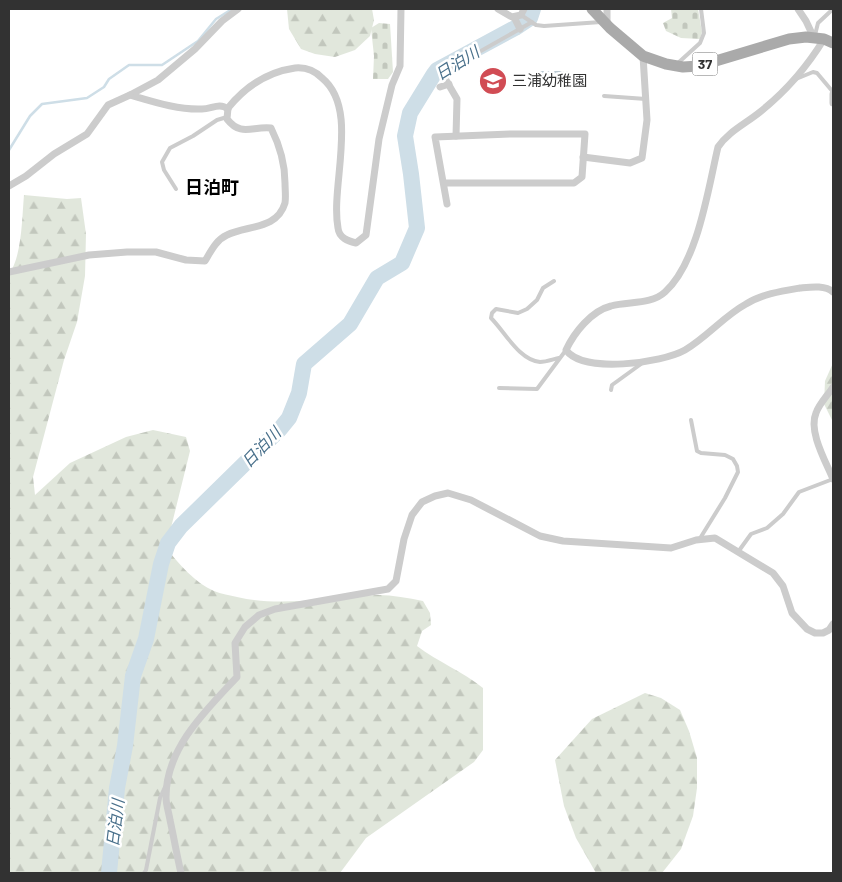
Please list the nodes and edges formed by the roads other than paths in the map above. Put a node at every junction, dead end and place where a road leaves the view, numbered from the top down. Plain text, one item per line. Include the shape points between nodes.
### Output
1 (238, 9) edge
2 (401, 9) edge
3 (498, 9) edge
4 (592, 9) edge
5 (607, 9) edge
6 (700, 9) edge
7 (798, 9) edge
8 (833, 9) edge
9 (519, 15) edge
10 (534, 23) junction
11 (605, 24) junction
12 (520, 29) junction
13 (824, 40) edge
14 (643, 56) junction
15 (676, 66) junction
16 (443, 75) joint
17 (794, 80) junction
18 (448, 84) junction
19 (440, 88) dead end
20 (833, 93) edge
21 (130, 95) junction
22 (604, 96) dead end
23 (646, 98) junction
24 (832, 103) edge
25 (228, 113) junction
26 (456, 136) junction
27 (583, 156) junction
28 (444, 183) junction
29 (9, 186) edge
30 (176, 189) dead end
31 (447, 204) dead end
32 (9, 272) edge
33 (554, 281) dead end
34 (833, 292) edge
35 (566, 350) junction
36 (560, 358) junction
37 (644, 361) junction
38 (833, 387) edge
39 (499, 388) dead end
40 (611, 390) dead end
41 (691, 420) dead end
42 (833, 479) edge
43 (699, 540) junction
44 (738, 552) junction
45 (833, 624) edge
46 (167, 783) junction
47 (144, 873) edge
48 (181, 873) edge

1 - 21 street via 158,80
2 - 25 street via 400,66 392,84 379,139 366,235 356,243 345,240 338,230 340,112 336,95 326,81 303,67 290,69 248,86
3 - 9 street via 512,17
4 - 11 main road, 37
5 - 11 street
6 - 15 lane via 704,33 700,43
7 - 13 street
8 - 13 lane via 818,24
9 - 10 lane
9 - 12 street
10 - 11 lane
10 - 12 lane
11 - 14 main road, 37
12 - 16 lane
13 - 15 main road, 37 via 806,37 699,66
13 - 17 street
14 - 15 main road, 37
14 - 23 street
16 - 18 street
17 - 20 lane via 818,73
17 - 35 street via 760,112 724,138 718,147 693,249 678,277 664,293 648,300 610,306 596,313 581,327
18 - 19 street
18 - 26 street via 457,99
20 - 24 street
21 - 25 street via 184,109 220,105
21 - 29 street via 108,105 87,134
22 - 23 lane
23 - 27 street via 642,158 630,163
25 - 30 lane via 170,148 162,162
25 - 32 street via 227,119 234,128 271,128 278,142 285,171 285,202 277,217 263,225 227,235 216,243 205,261 156,252 127,252 88,255
26 - 27 street via 585,134
26 - 28 street via 435,137
27 - 28 street via 582,178 574,183
28 - 31 street
33 - 36 lane via 543,288 537,300 526,309 518,313 496,309 491,318 514,346 529,358 540,362
34 - 37 street via 812,287 764,296 745,304 685,350
35 - 36 lane
35 - 37 street via 582,362 619,365
36 - 39 lane via 537,389
37 - 40 lane via 612,385
38 - 42 street via 815,413 813,426
41 - 43 lane via 697,451 733,459 738,472
42 - 44 lane via 799,492 783,514 767,528 751,534
43 - 44 street via 715,538
43 - 46 street via 671,548 563,541 540,536 471,500 448,494 435,496 422,502 412,515 396,580 388,589 275,609 259,614 245,627 235,643 237,676 192,729 174,759
44 - 45 street via 772,573 783,586 792,613 807,629 823,633
46 - 47 lane via 160,798
46 - 48 street via 166,799

